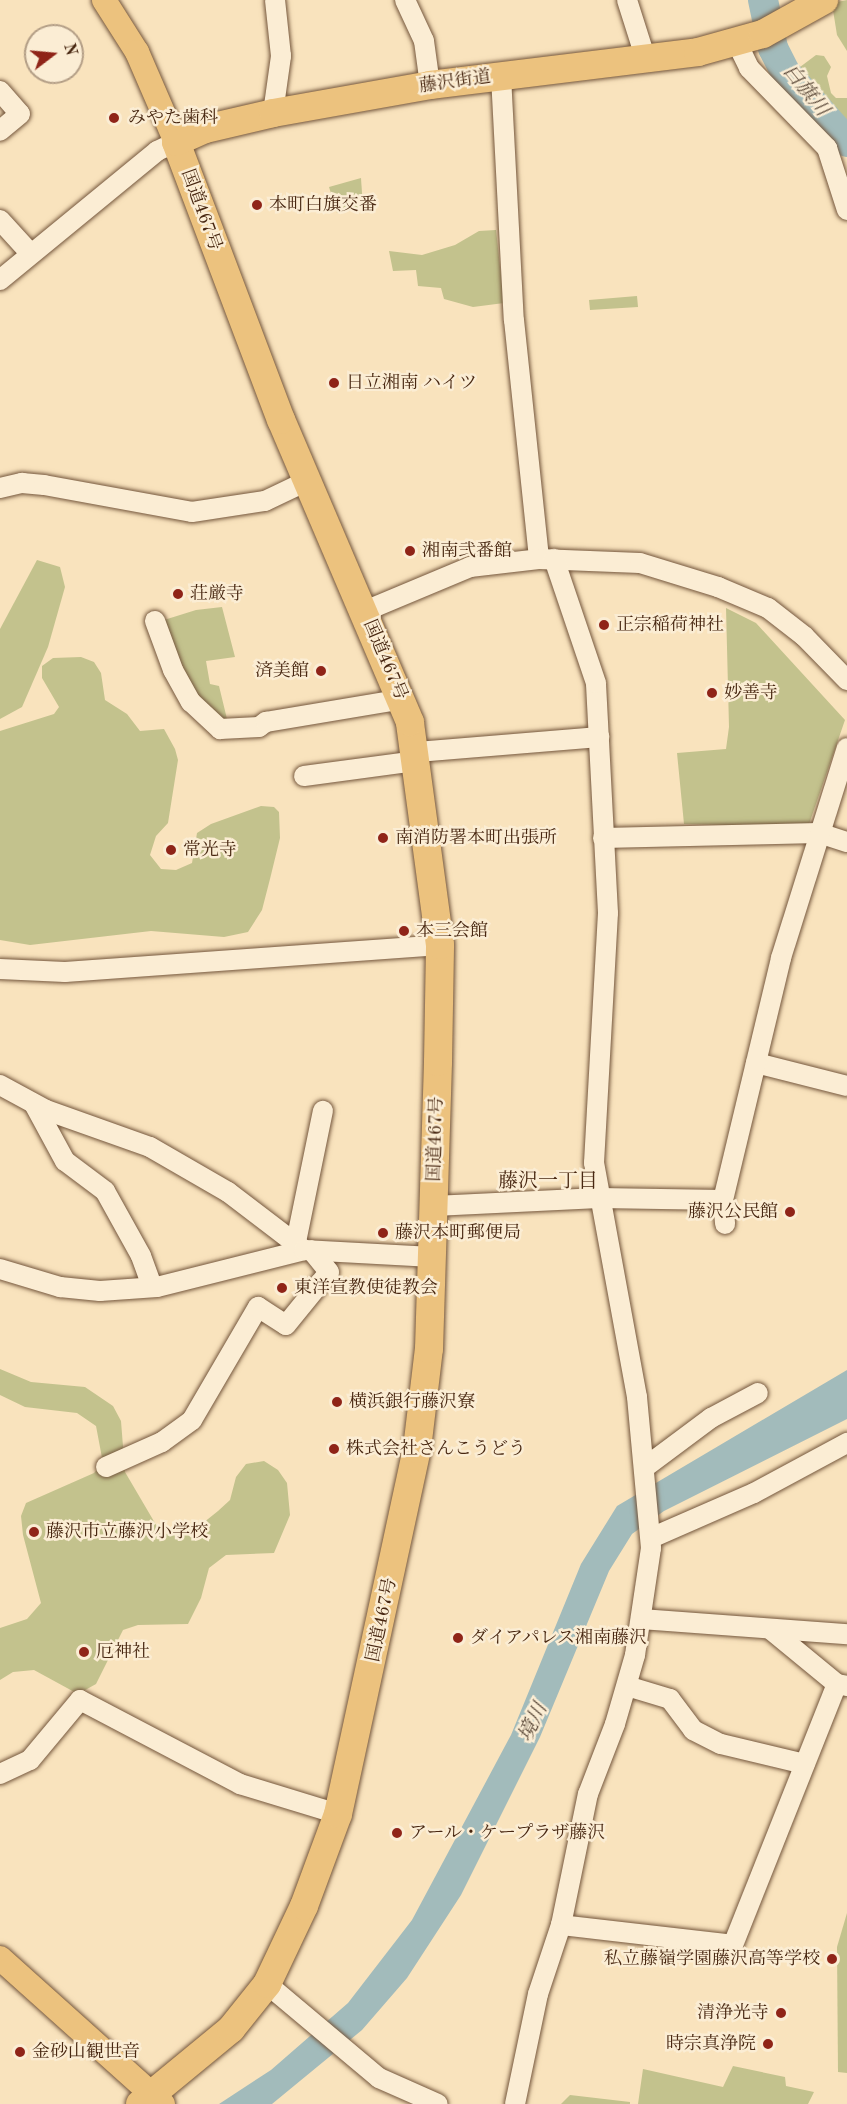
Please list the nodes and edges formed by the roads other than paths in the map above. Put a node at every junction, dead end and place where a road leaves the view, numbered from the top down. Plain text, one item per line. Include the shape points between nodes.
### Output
1 (104, 0) edge
2 (275, 0) edge
3 (405, 0) edge
4 (627, 0) edge
5 (825, 0) edge
6 (760, 34) junction
7 (646, 60) junction
8 (501, 76) junction
9 (430, 85) junction
10 (0, 91) edge
11 (273, 113) junction
12 (0, 131) edge
13 (176, 142) junction
14 (847, 210) edge
15 (0, 220) edge
16 (30, 253) junction
17 (0, 280) edge
18 (307, 482) junction
19 (0, 488) edge
20 (547, 559) junction
21 (365, 611) junction
22 (155, 621) dead end
23 (847, 680) edge
24 (403, 699) junction
25 (599, 737) junction
26 (847, 748) edge
27 (417, 757) junction
28 (304, 776) dead end
29 (819, 833) junction
30 (603, 838) junction
31 (847, 842) edge
32 (440, 945) junction
33 (0, 969) edge
34 (756, 1063) junction
35 (847, 1086) edge
36 (3, 1093) edge
37 (34, 1104) junction
38 (323, 1111) dead end
39 (599, 1198) junction
40 (723, 1200) junction
41 (434, 1206) junction
42 (725, 1224) dead end
43 (304, 1247) junction
44 (432, 1257) junction
45 (0, 1269) edge
46 (152, 1287) junction
47 (758, 1393) dead end
48 (847, 1443) edge
49 (106, 1467) dead end
50 (644, 1472) junction
51 (650, 1530) junction
52 (641, 1619) junction
53 (770, 1629) junction
54 (847, 1635) edge
55 (842, 1685) edge
56 (627, 1686) junction
57 (805, 1764) junction
58 (0, 1774) edge
59 (338, 1814) junction
60 (561, 1925) junction
61 (1, 1961) edge
62 (267, 1984) junction
63 (152, 2101) edge
64 (426, 2102) edge
65 (514, 2104) edge

1 - 13 main road via 137,52
2 - 11 street via 281,56
3 - 9 street via 424,42
4 - 7 street
5 - 6 highway, 藤沢街道
6 - 7 highway, 藤沢街道
6 - 14 street via 749,68 827,148
7 - 8 highway, 藤沢街道
8 - 9 highway, 藤沢街道
8 - 20 street via 514,320
9 - 11 highway, 藤沢街道
10 - 12 street via 20,114
11 - 13 highway, 藤沢街道 via 205,129
13 - 16 street via 157,151
13 - 18 highway, 国道467号 via 249,343
15 - 16 street
16 - 17 street
18 - 19 street via 265,501 192,512 44,485 22,483
18 - 21 highway, 国道467号
20 - 21 street via 470,567
20 - 23 street via 640,563 718,587 768,608 804,636
20 - 25 street via 592,666
21 - 24 highway, 国道467号
22 - 24 street via 173,670 191,702 220,729 259,727
24 - 27 highway, 国道467号
25 - 27 street
25 - 30 street
26 - 29 street
27 - 28 street
27 - 32 highway, 国道467号
29 - 30 street
29 - 31 street
29 - 34 street
30 - 39 street via 608,913 605,1024 594,1144
32 - 33 street via 66,972
32 - 41 highway, 国道467号
34 - 35 street
34 - 40 street
36 - 37 street
37 - 43 street via 150,1147 228,1192
37 - 46 street via 65,1161 105,1191 141,1256
38 - 43 street
39 - 40 street
39 - 41 street
39 - 50 street via 637,1397
40 - 42 street
41 - 44 highway, 国道467号
43 - 44 street
43 - 46 street
43 - 49 street via 328,1272 286,1325 258,1307 192,1420 162,1442
44 - 59 highway, 国道467号 via 429,1348 417,1449
45 - 46 street via 60,1287 100,1291
47 - 50 street via 711,1418
48 - 51 street via 754,1493
50 - 51 street
51 - 52 street
52 - 53 street
52 - 56 street
53 - 54 street
53 - 55 street
55 - 57 street
56 - 57 street via 670,1700 693,1730 721,1744
56 - 60 street via 588,1794
57 - 60 street via 733,1945
58 - 59 street via 30,1760 80,1700 240,1784
59 - 62 highway, 国道467号 via 304,1906
60 - 65 street via 538,1994
61 - 63 main road
62 - 63 highway, 国道467号 via 231,2029
62 - 64 street via 379,2078

